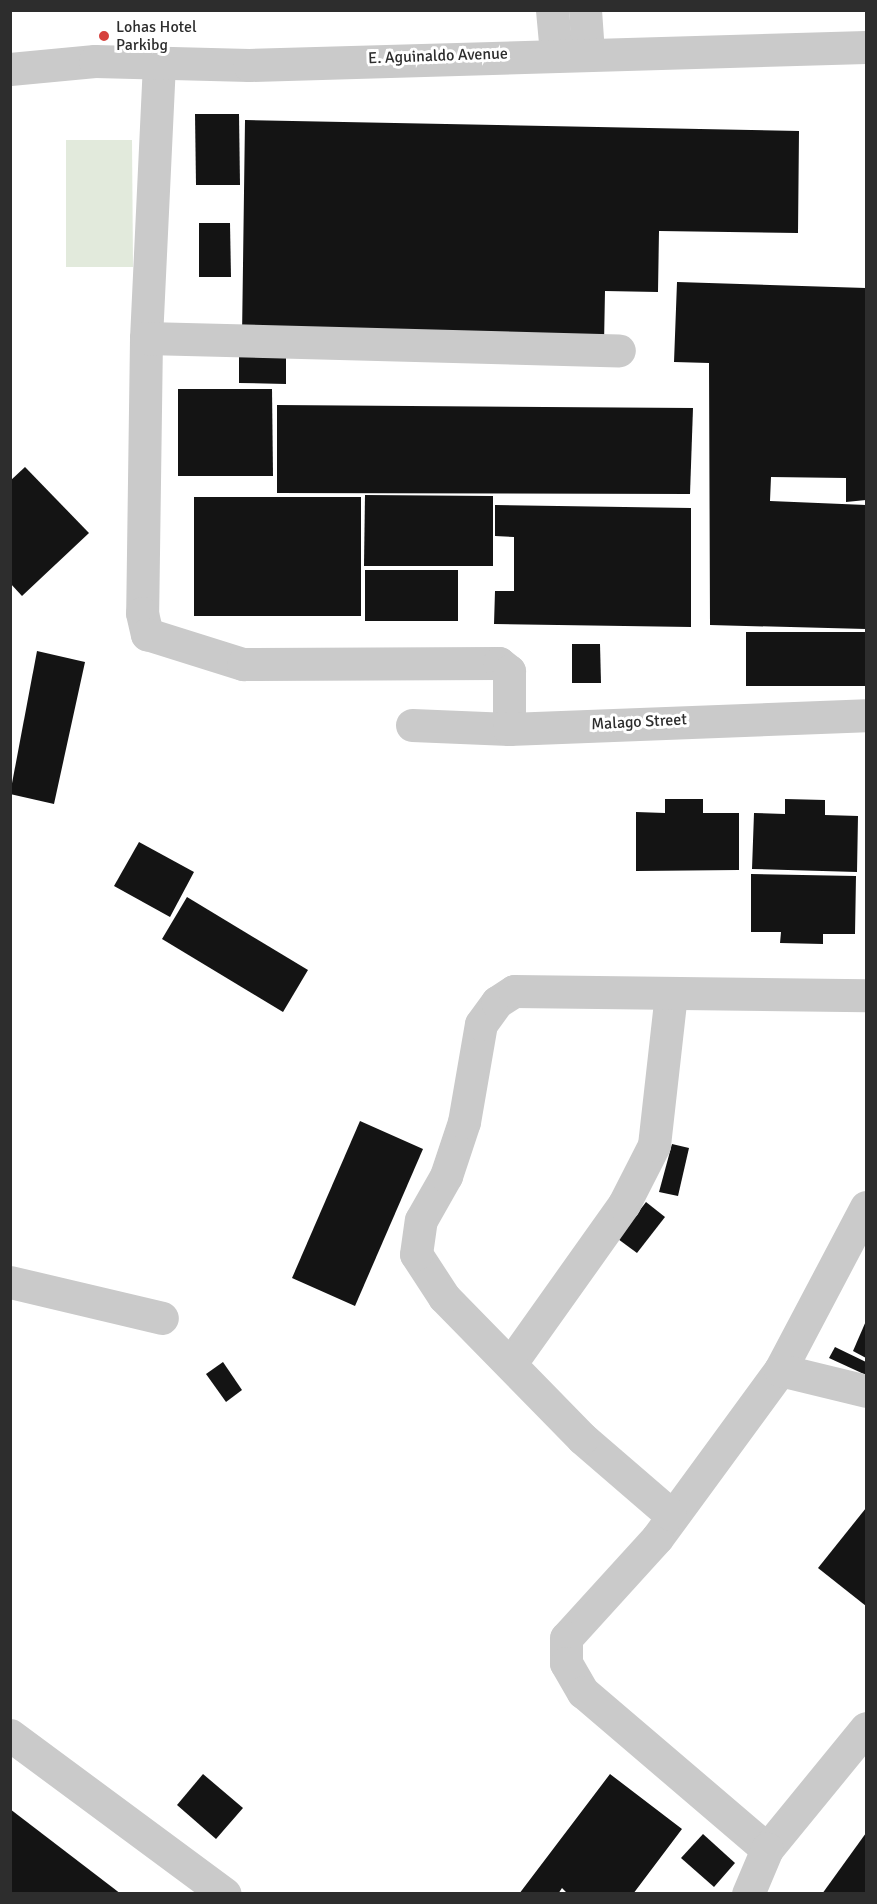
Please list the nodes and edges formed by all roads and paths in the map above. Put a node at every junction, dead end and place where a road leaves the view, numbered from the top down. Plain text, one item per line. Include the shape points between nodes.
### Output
1 (552, 10) edge
2 (585, 10) edge
3 (867, 47) edge
4 (572, 53) junction
5 (159, 63) junction
6 (10, 69) edge
7 (146, 338) junction
8 (619, 350) dead end
9 (867, 715) edge
10 (412, 725) dead end
11 (509, 729) junction
12 (671, 993) junction
13 (867, 996) edge
14 (867, 1207) edge
15 (10, 1282) edge
16 (162, 1318) dead end
17 (511, 1363) junction
18 (780, 1370) junction
19 (867, 1391) edge
20 (670, 1514) junction
21 (867, 1728) edge
22 (10, 1735) edge
23 (767, 1848) junction
24 (225, 1893) edge
25 (747, 1893) edge

1 - 4 street
2 - 4 street
3 - 4 street, E. Aguinaldo Avenue
4 - 5 street, E. Aguinaldo Avenue
5 - 6 street, E. Aguinaldo Avenue via 95,61
5 - 7 street
7 - 8 street
7 - 11 street via 142,613 147,634 243,664 499,663 509,671
9 - 11 street, Malago Street
10 - 11 street, Malago Street
12 - 13 street
12 - 17 street via 654,1145 624,1204
12 - 17 street via 514,992 497,1002 481,1023 464,1122 446,1176 421,1220 416,1254 444,1297
14 - 18 street
15 - 16 street
17 - 20 street via 582,1438
18 - 19 street
18 - 20 street
20 - 23 street via 657,1538 566,1638 566,1663 583,1692
21 - 23 street
22 - 24 street
23 - 25 street

